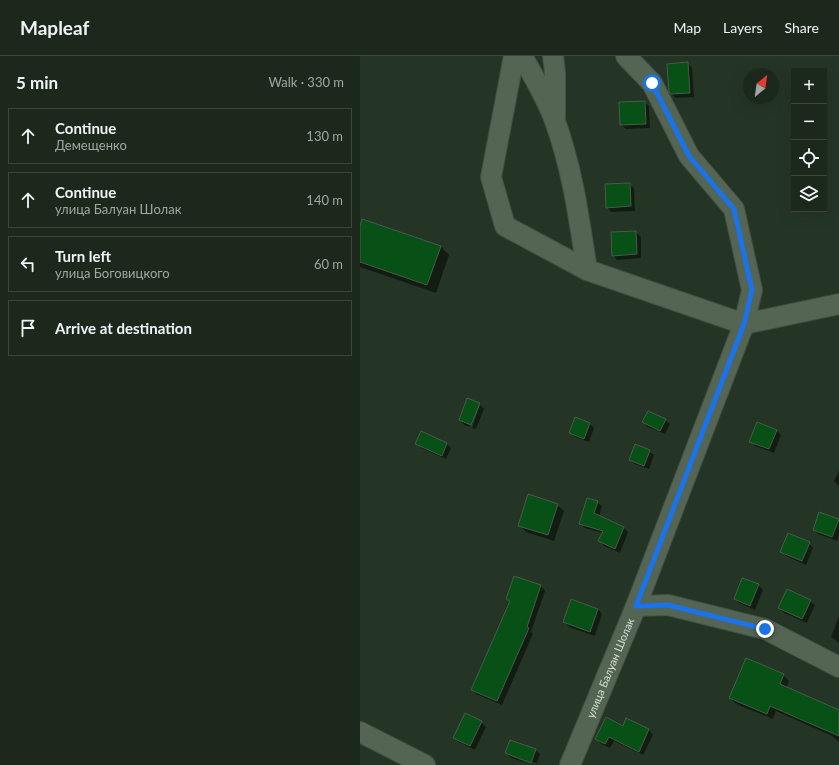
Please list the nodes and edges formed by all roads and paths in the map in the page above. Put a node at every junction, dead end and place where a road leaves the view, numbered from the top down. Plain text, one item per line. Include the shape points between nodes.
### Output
1 (514, 56) edge
2 (522, 56) edge
3 (553, 56) edge
4 (626, 56) edge
5 (554, 120) junction
6 (587, 270) junction
7 (839, 304) edge
8 (744, 324) junction
9 (636, 606) junction
10 (839, 668) edge
11 (360, 732) edge
12 (424, 765) edge
13 (570, 765) edge

1 - 6 street via 491,177 505,226
2 - 5 street
3 - 5 street via 556,72
4 - 8 street, улица Балуан Шолак via 652,83 689,156 734,209 752,290
5 - 6 street via 565,150 577,198
6 - 8 street
7 - 8 street
8 - 9 street, улица Балуан Шолак
9 - 10 street via 668,605 765,629
9 - 13 street, улица Балуан Шолак
11 - 12 street

